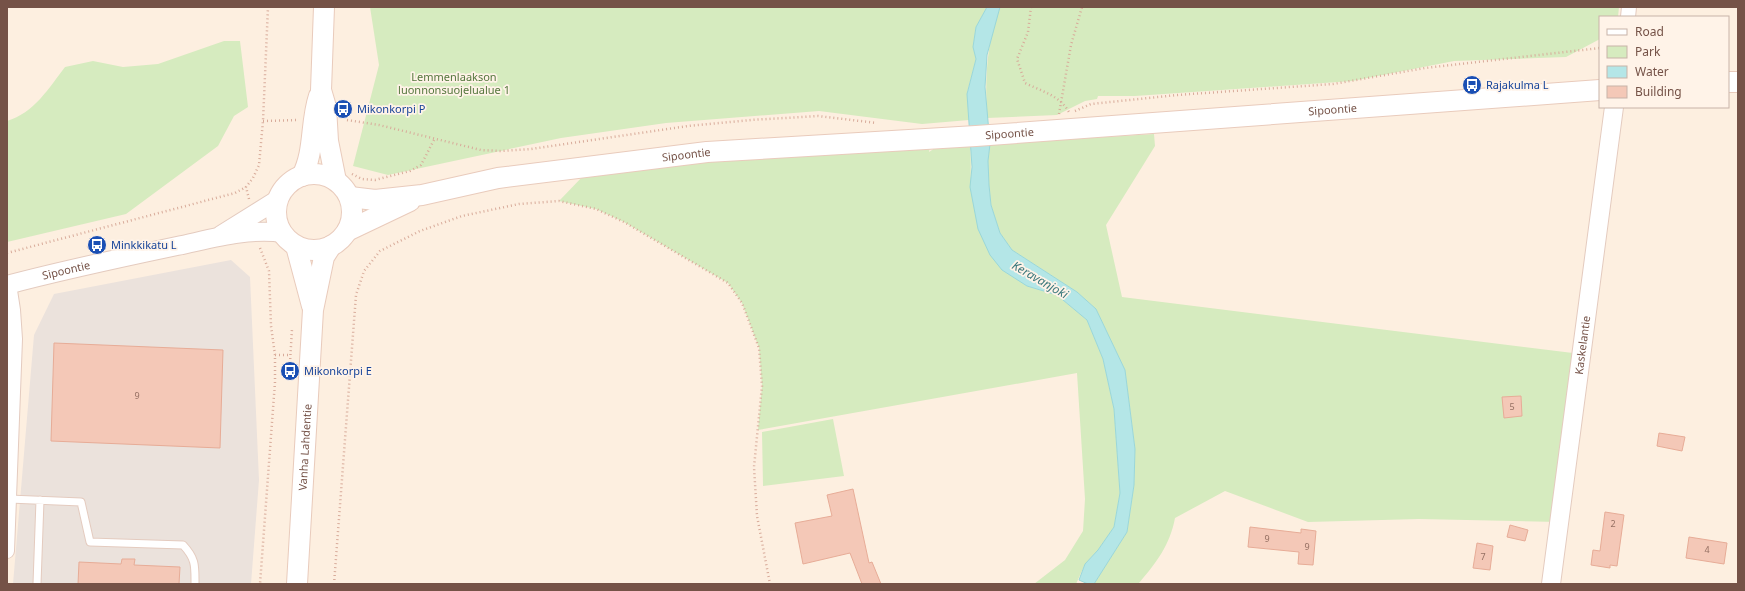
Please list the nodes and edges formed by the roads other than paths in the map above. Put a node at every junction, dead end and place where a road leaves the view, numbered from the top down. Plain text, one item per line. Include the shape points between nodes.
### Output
1 (324, 7) edge
2 (321, 90) junction
3 (1599, 90) edge
4 (1614, 108) edge
5 (302, 176) junction
6 (343, 177) junction
7 (422, 195) junction
8 (350, 198) junction
9 (277, 200) junction
10 (347, 231) junction
11 (219, 237) junction
12 (289, 240) junction
13 (331, 246) junction
14 (8, 284) edge
15 (313, 310) junction
16 (10, 404) edge
17 (9, 499) junction
18 (40, 500) junction
19 (7, 551) edge
20 (37, 584) edge
21 (194, 584) edge
22 (297, 584) edge
23 (1551, 584) edge

1 - 2 main road
2 - 5 main road via 315,107 311,154
2 - 6 main road via 326,107 328,141
3 - 7 main road, Sipoontie via 931,139 707,152 498,178
4 - 23 street, Kaskelantie
5 - 6 main road via 319,174
5 - 9 main road via 293,180
6 - 8 main road via 342,186
7 - 8 main road, Sipoontie via 375,200
7 - 10 main road, Sipoontie
8 - 10 main road via 351,224
9 - 11 street, Sipoontie
9 - 12 main road via 278,227
10 - 13 main road via 345,236
11 - 12 street, Sipoontie via 256,232
11 - 14 street, Sipoontie
12 - 13 main road via 309,250 322,250
12 - 15 main road, Vanha Lahdentie
13 - 15 main road, Vanha Lahdentie via 324,257
14 - 16 street via 15,338
15 - 22 main road, Vanha Lahdentie
16 - 17 street
17 - 18 lane
17 - 19 street
18 - 20 lane
18 - 21 lane via 81,502 90,542 183,545 192,555

